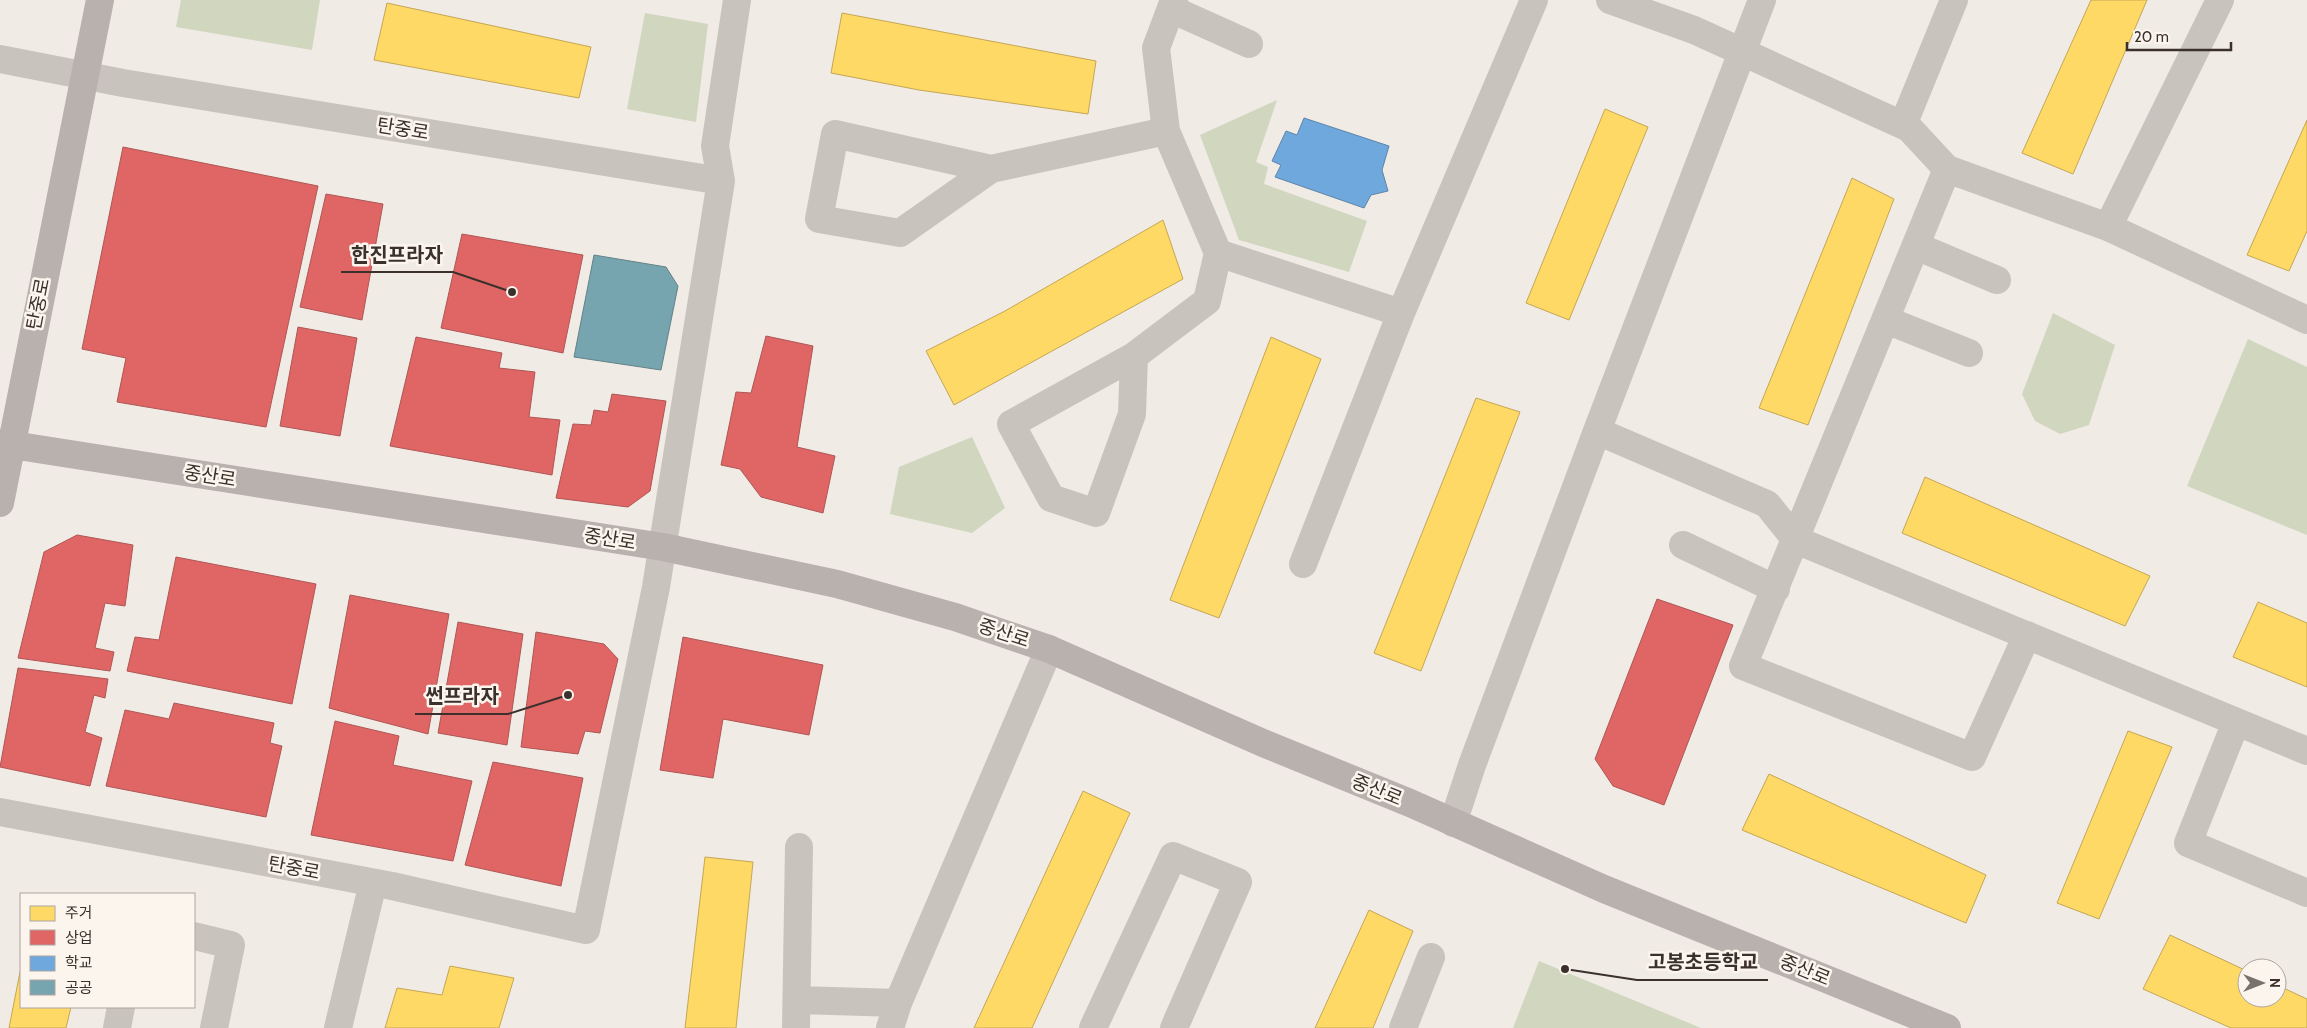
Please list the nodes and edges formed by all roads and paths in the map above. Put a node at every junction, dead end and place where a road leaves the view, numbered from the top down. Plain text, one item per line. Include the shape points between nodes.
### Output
1 (100, 0) edge
2 (737, 0) edge
3 (1534, 0) edge
4 (1610, 0) edge
5 (1762, 0) edge
6 (1954, 0) edge
7 (2220, 0) edge
8 (1172, 4) edge
9 (1249, 44) dead end
10 (1742, 53) junction
11 (0, 59) edge
12 (85, 76) junction
13 (1903, 126) junction
14 (1166, 131) junction
15 (991, 170) junction
16 (1947, 170) junction
17 (721, 181) junction
18 (2108, 227) junction
19 (1916, 246) junction
20 (1218, 253) junction
21 (1998, 280) dead end
22 (1401, 313) junction
23 (1886, 320) junction
24 (2307, 320) edge
25 (1969, 353) dead end
26 (1134, 356) junction
27 (1597, 430) junction
28 (5, 444) edge
29 (0, 503) edge
30 (1796, 540) junction
31 (1683, 545) dead end
32 (663, 547) junction
33 (1303, 564) dead end
34 (1776, 589) junction
35 (2027, 635) junction
36 (1049, 649) junction
37 (2236, 722) junction
38 (2307, 751) edge
39 (0, 812) edge
40 (1453, 823) junction
41 (799, 847) dead end
42 (373, 883) junction
43 (2307, 893) edge
44 (195, 936) edge
45 (1431, 957) dead end
46 (798, 1000) junction
47 (121, 1008) edge
48 (894, 1015) edge
49 (117, 1028) edge
50 (214, 1028) edge
51 (338, 1028) edge
52 (796, 1028) edge
53 (1093, 1028) edge
54 (1174, 1028) edge
55 (1403, 1028) edge
56 (1947, 1028) edge

1 - 12 main road, 탄중로
2 - 17 street via 715,146
3 - 22 street
4 - 10 street via 1694,30
5 - 10 street
6 - 13 street
7 - 18 street
8 - 9 street
8 - 14 street via 1156,48
10 - 13 street
10 - 27 street
11 - 12 street, 탄중로
12 - 17 street, 탄중로
12 - 28 main road, 탄중로
13 - 16 street via 1909,128
14 - 15 street
14 - 20 street
15 - 15 street via 900,233 819,219 835,134
16 - 18 street
16 - 19 street
17 - 32 street
18 - 24 street
19 - 21 street
19 - 23 street
20 - 22 street
20 - 26 street via 1206,301
22 - 33 street
23 - 25 street
23 - 30 street
26 - 26 street via 1010,424 1052,498 1096,513 1132,414
27 - 30 street via 1767,504
27 - 40 street
28 - 29 main road, 탄중로
28 - 32 main road, 중산로
30 - 34 street
30 - 35 street
31 - 34 street
32 - 36 main road, 중산로 via 837,584
32 - 42 street, 탄중로 via 586,930
34 - 35 street via 1743,666 1972,757
35 - 37 street
36 - 40 main road, 중산로
36 - 48 street
37 - 38 street
37 - 43 street via 2188,843
39 - 42 street, 탄중로
40 - 56 main road, 중산로 via 1604,889
41 - 46 street
42 - 51 street
44 - 50 street via 231,944
45 - 55 street
46 - 48 street
46 - 52 street
47 - 49 street
53 - 54 street via 1173,856 1238,882

